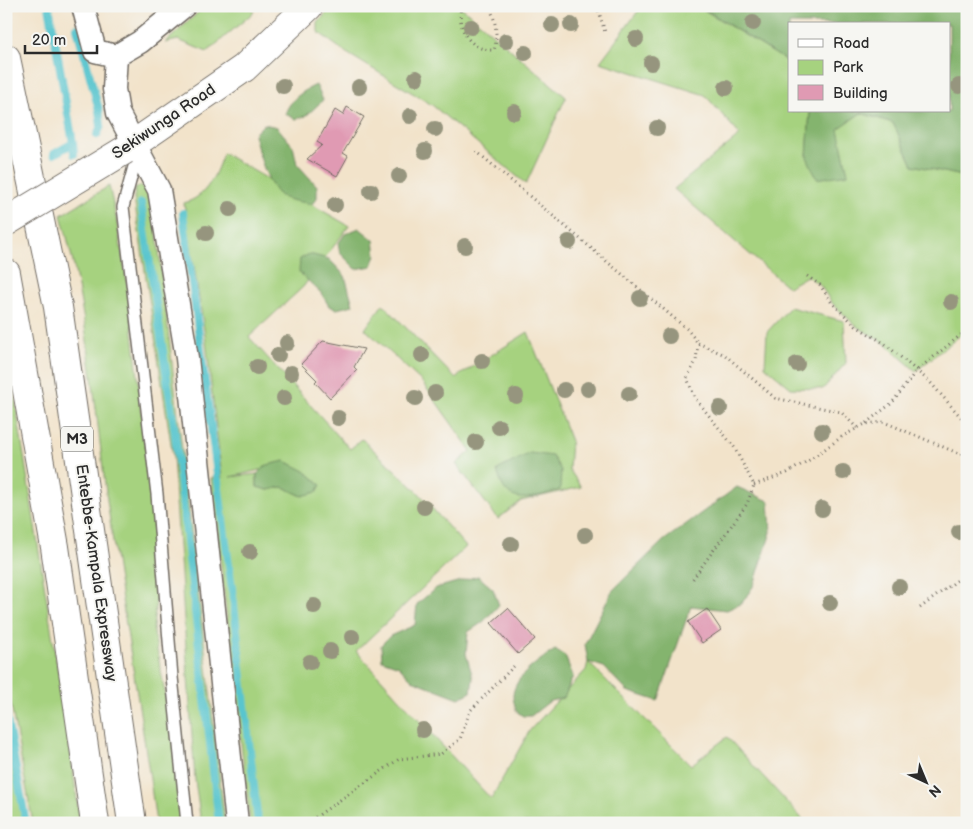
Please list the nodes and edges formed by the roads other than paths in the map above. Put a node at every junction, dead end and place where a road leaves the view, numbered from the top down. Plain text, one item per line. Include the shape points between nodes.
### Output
1 (83, 6) edge
2 (184, 6) edge
3 (309, 6) edge
4 (116, 56) junction
5 (6, 58) edge
6 (133, 148) junction
7 (6, 222) edge
8 (6, 273) edge
9 (95, 823) edge
10 (132, 823) edge
11 (187, 823) edge
12 (237, 823) edge

1 - 4 street via 95,51
2 - 4 street via 140,42
3 - 6 main road, Sekiwunga Road via 244,68
4 - 6 street via 114,89 118,113
5 - 10 main road, Entebbe-Kampala Expressway / M3 via 58,307
6 - 7 main road, Sekiwunga Road, bridge
6 - 11 lane via 123,207 157,494
6 - 12 street via 159,190 187,358
8 - 9 main road, M3 via 55,547

